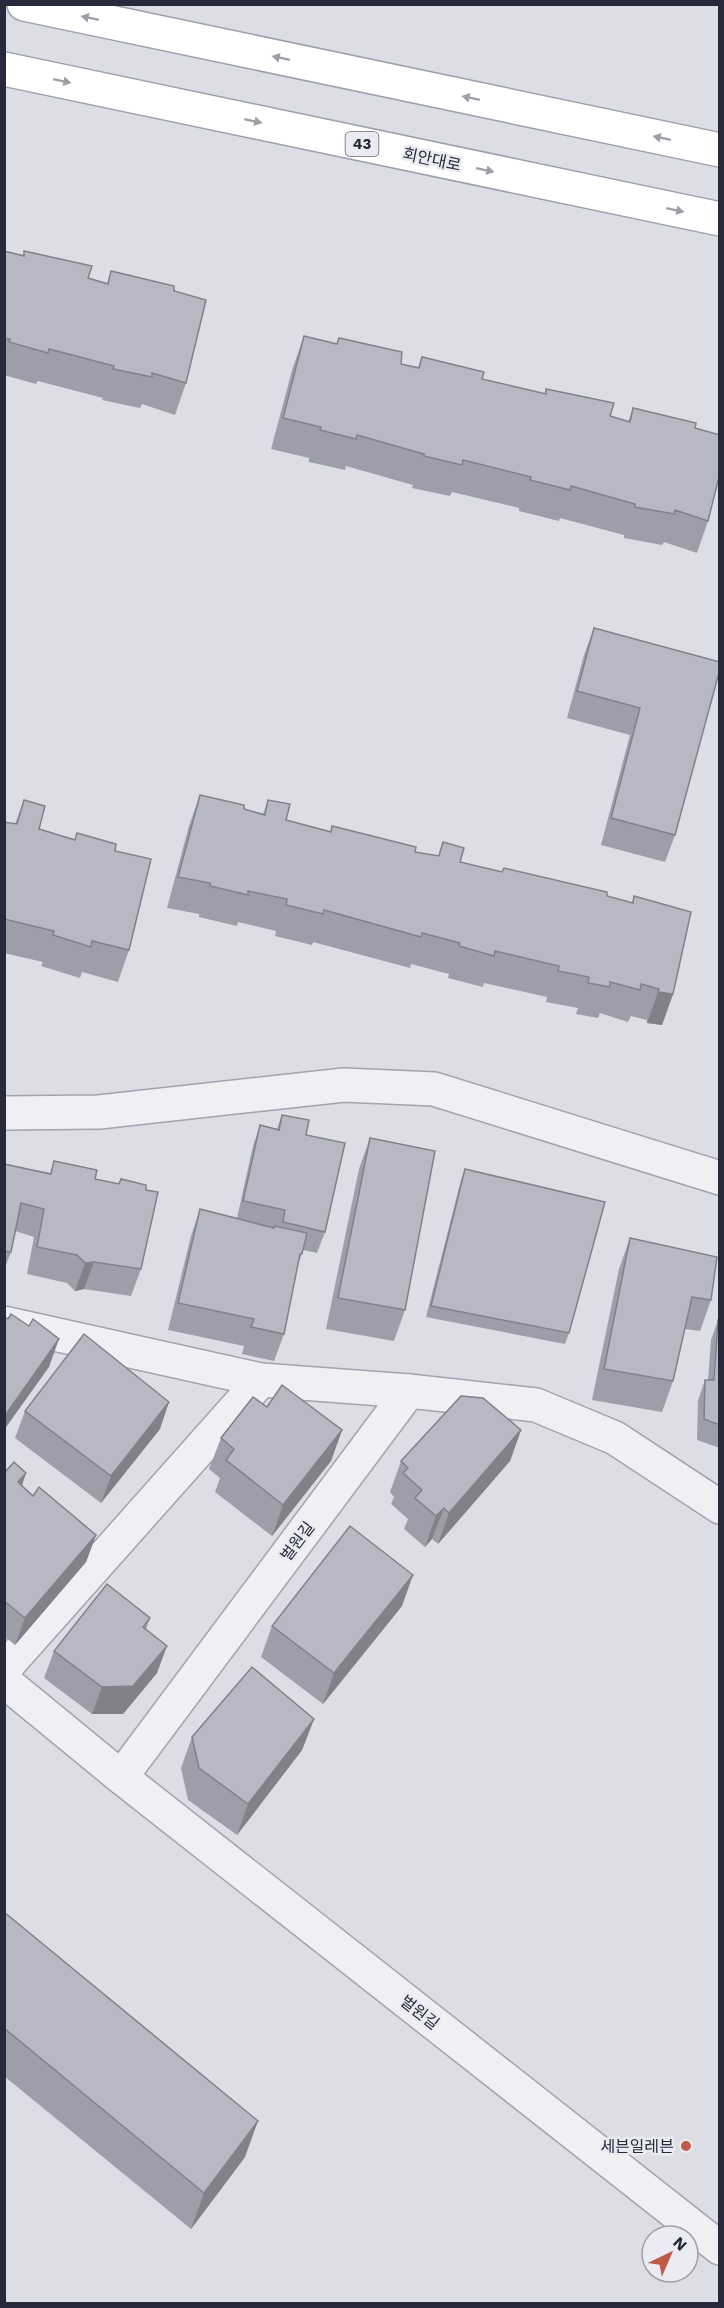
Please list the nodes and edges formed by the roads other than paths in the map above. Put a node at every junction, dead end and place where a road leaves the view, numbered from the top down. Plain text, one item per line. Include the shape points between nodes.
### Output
1 (24, 4) edge
2 (4, 69) edge
3 (720, 150) edge
4 (720, 219) edge
5 (4, 1113) edge
6 (720, 1178) edge
7 (4, 1323) edge
8 (261, 1380) junction
9 (409, 1391) junction
10 (720, 1507) edge
11 (4, 1669) edge
12 (4, 1681) edge
13 (121, 1777) junction
14 (720, 2248) edge

3 -> 1 main road
2 -> 4 main road, 회안대로 / 43
5 - 6 street via 99,1113 344,1085 434,1089
7 - 8 street
8 - 9 street
8 - 11 street
9 - 10 street via 536,1405 615,1438
9 - 13 street, 벌원길
12 - 13 street, 벌원길
13 - 14 street, 벌원길

